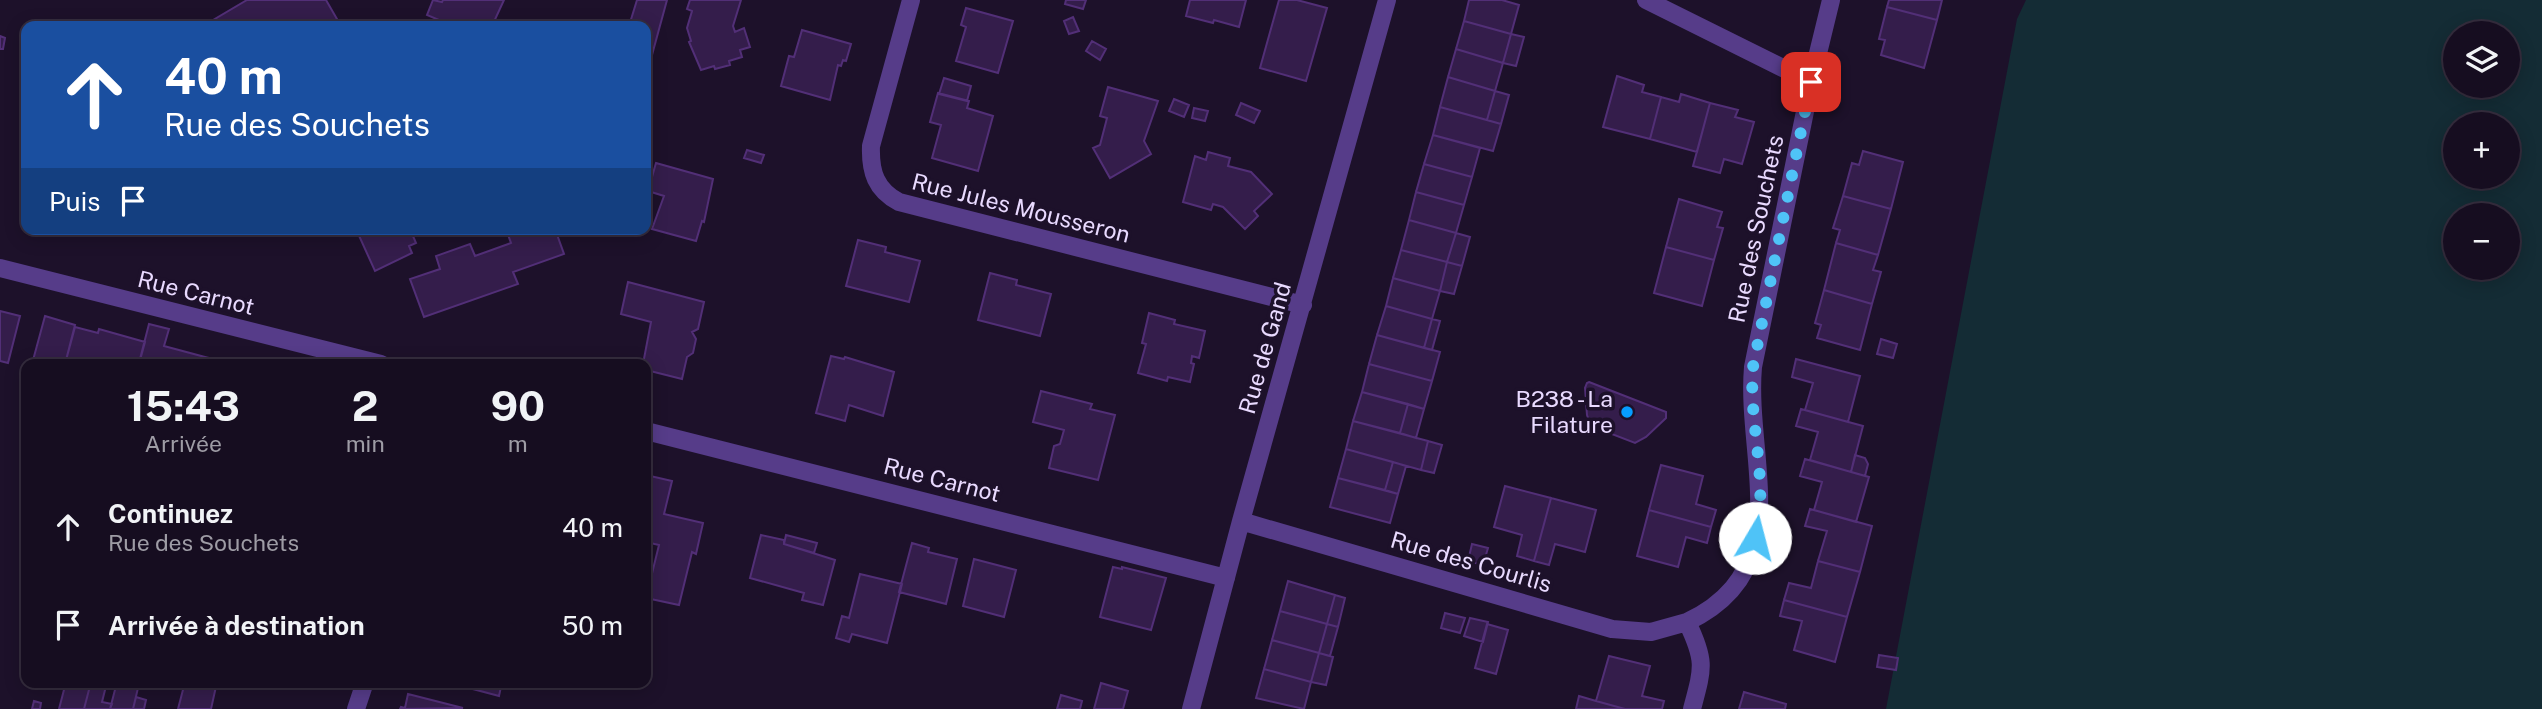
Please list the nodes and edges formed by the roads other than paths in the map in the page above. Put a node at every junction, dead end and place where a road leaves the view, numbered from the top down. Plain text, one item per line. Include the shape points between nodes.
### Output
1 (911, 0) edge
2 (1387, 0) edge
3 (1646, 0) edge
4 (1831, 0) edge
5 (1811, 82) junction
6 (0, 268) edge
7 (1303, 305) junction
8 (1757, 346) joint
9 (361, 359) edge
10 (651, 432) edge
11 (1241, 521) junction
12 (1226, 579) junction
13 (1687, 622) junction
14 (363, 688) edge
15 (356, 709) edge
16 (1191, 709) edge
17 (1692, 709) edge

1 - 7 street, Rue Jules Mousseron via 871,146 872,171 889,197
2 - 7 street, Rue de Gand
3 - 5 street
4 - 5 street, Rue des Souchets
5 - 8 street, Rue des Souchets
6 - 9 street, Rue Carnot
7 - 11 street, Rue de Gand
8 - 13 street, Rue des Courlis via 1751,391 1760,478 1759,522 1751,554 1733,590
10 - 12 street, Rue Carnot
11 - 12 street, Rue de Gand
11 - 13 street, Rue des Courlis via 1612,629 1651,632
12 - 16 street, Rue de Gand
13 - 17 street via 1702,658
14 - 15 street

